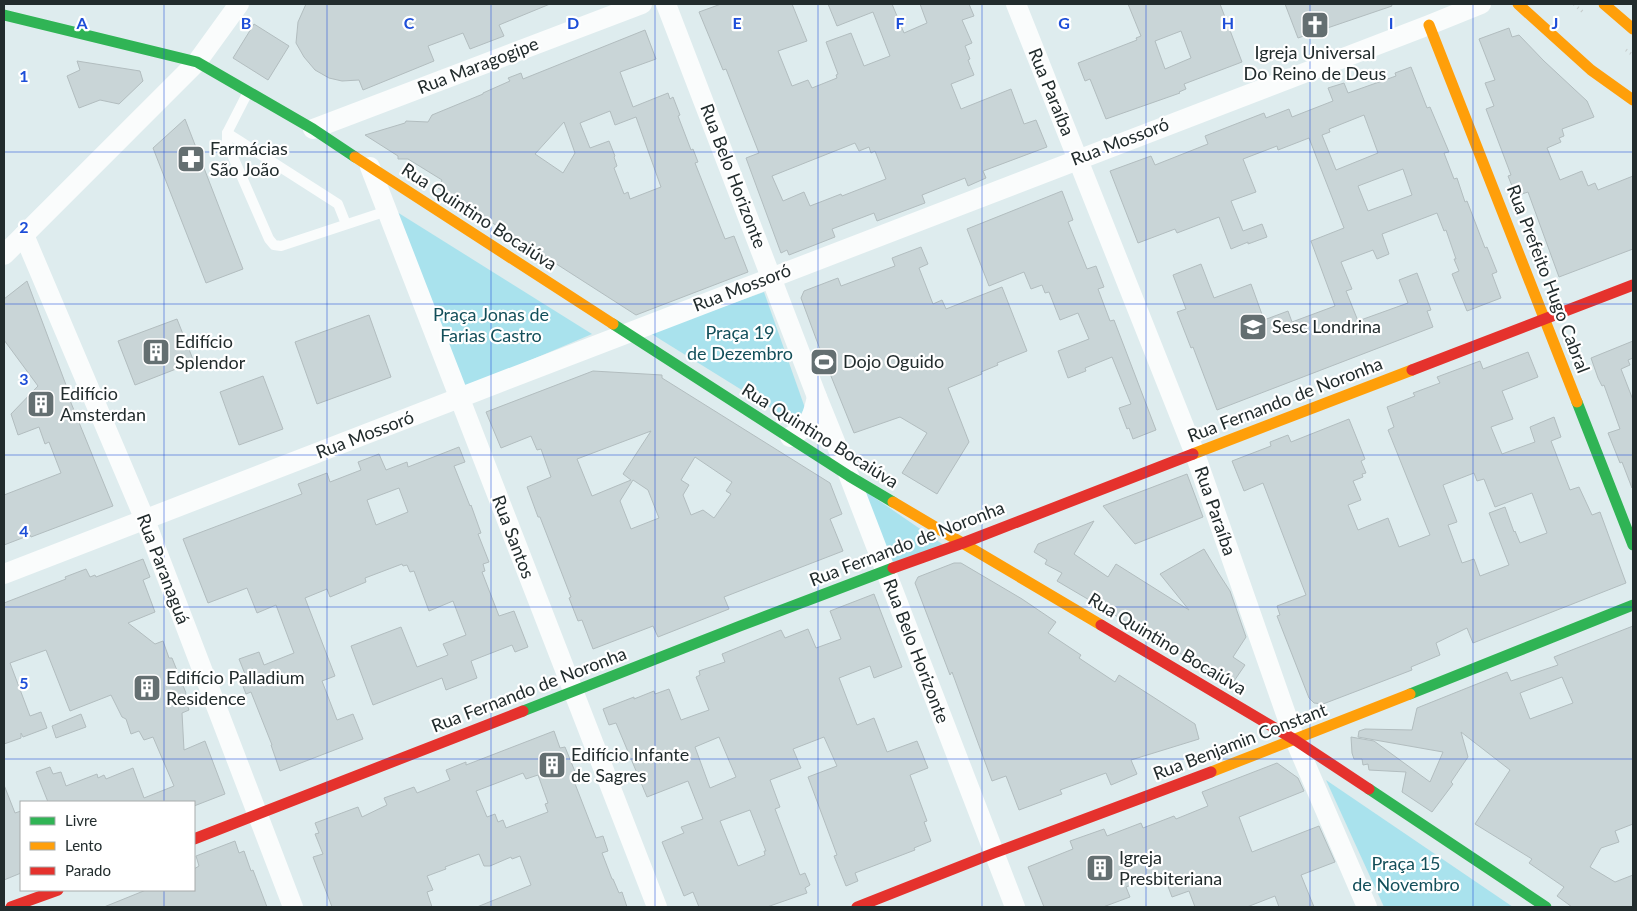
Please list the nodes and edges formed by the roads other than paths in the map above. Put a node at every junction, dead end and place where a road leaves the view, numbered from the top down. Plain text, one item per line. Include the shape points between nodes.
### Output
1 (239, 4) edge
2 (642, 4) edge
3 (666, 4) edge
4 (1016, 4) edge
5 (1481, 4) edge
6 (1518, 4) edge
7 (1604, 4) edge
8 (4, 15) edge
9 (1429, 25) junction
10 (1633, 29) edge
11 (197, 62) junction
12 (248, 92) junction
13 (1633, 100) edge
14 (313, 129) junction
15 (227, 133) junction
16 (1077, 158) junction
17 (370, 168) junction
18 (386, 211) junction
19 (346, 224) junction
20 (24, 235) junction
21 (4, 255) edge
22 (772, 276) junction
23 (1633, 285) edge
24 (1545, 319) junction
25 (626, 333) junction
26 (817, 397) junction
27 (460, 399) junction
28 (790, 437) junction
29 (1195, 454) junction
30 (849, 476) junction
31 (145, 520) junction
32 (963, 543) junction
33 (1633, 545) edge
34 (886, 571) junction
35 (4, 574) edge
36 (1633, 605) edge
37 (573, 691) junction
38 (1295, 740) junction
39 (258, 816) junction
40 (195, 839) edge
41 (994, 853) junction
42 (55, 891) edge
43 (10, 907) edge
44 (293, 907) edge
45 (656, 907) edge
46 (857, 907) edge
47 (1015, 907) edge
48 (1367, 907) edge
49 (1546, 907) edge

1 - 11 street
2 - 14 street, Rua Maragogipe
3 - 22 street, Rua Belo Horizonte
4 - 16 street, Rua Paraíba
5 - 9 street, Rua Mossoró
6 - 13 street via 1591,70
7 - 10 street
8 - 11 street, Rua Quintino Bocaiúva
9 - 16 street, Rua Mossoró
9 - 24 street, Rua Prefeito Hugo Cabral
11 - 12 street, Rua Quintino Bocaiúva
11 - 20 street
12 - 14 street, Rua Quintino Bocaiúva
12 - 15 lane
14 - 17 street, Rua Quintino Bocaiúva
15 - 19 lane via 338,204
15 - 19 lane via 227,142 274,245 281,246
16 - 22 street, Rua Mossoró
16 - 29 street, Rua Paraíba
17 - 18 street, Rua Santos
17 - 25 street, Rua Quintino Bocaiúva
18 - 19 lane
18 - 27 street, Rua Santos
20 - 21 street
20 - 31 street, Rua Paranaguá
22 - 25 street, Rua Mossoró
22 - 26 street, Rua Belo Horizonte
23 - 24 street, Rua Fernando de Noronha
24 - 29 street, Rua Fernando de Noronha
24 - 33 street, Rua Prefeito Hugo Cabral
25 - 27 street, Rua Mossoró
25 - 28 street, Rua Quintino Bocaiúva
26 - 28 street via 807,426
26 - 30 street, Rua Belo Horizonte
27 - 31 street, Rua Mossoró
27 - 37 street, Rua Santos
28 - 30 street, Rua Quintino Bocaiúva
29 - 32 street, Rua Fernando de Noronha
29 - 38 street, Rua Paraíba
30 - 32 street, Rua Quintino Bocaiúva
30 - 34 street, Rua Belo Horizonte
31 - 35 street, Rua Mossoró
31 - 39 street, Rua Paranaguá
32 - 34 street, Rua Fernando de Noronha
32 - 38 street, Rua Quintino Bocaiúva
34 - 37 street, Rua Fernando de Noronha
34 - 41 street, Rua Belo Horizonte
36 - 38 street, Rua Benjamin Constant
37 - 39 street, Rua Fernando de Noronha
37 - 45 street, Rua Santos
38 - 41 street, Rua Benjamin Constant
38 - 48 street, Rua Paraíba
38 - 49 street, Rua Quintino Bocaiúva
39 - 40 street, Rua Fernando de Noronha
39 - 44 street, Rua Paranaguá
41 - 46 street, Rua Benjamin Constant
41 - 47 street, Rua Belo Horizonte
42 - 43 street

